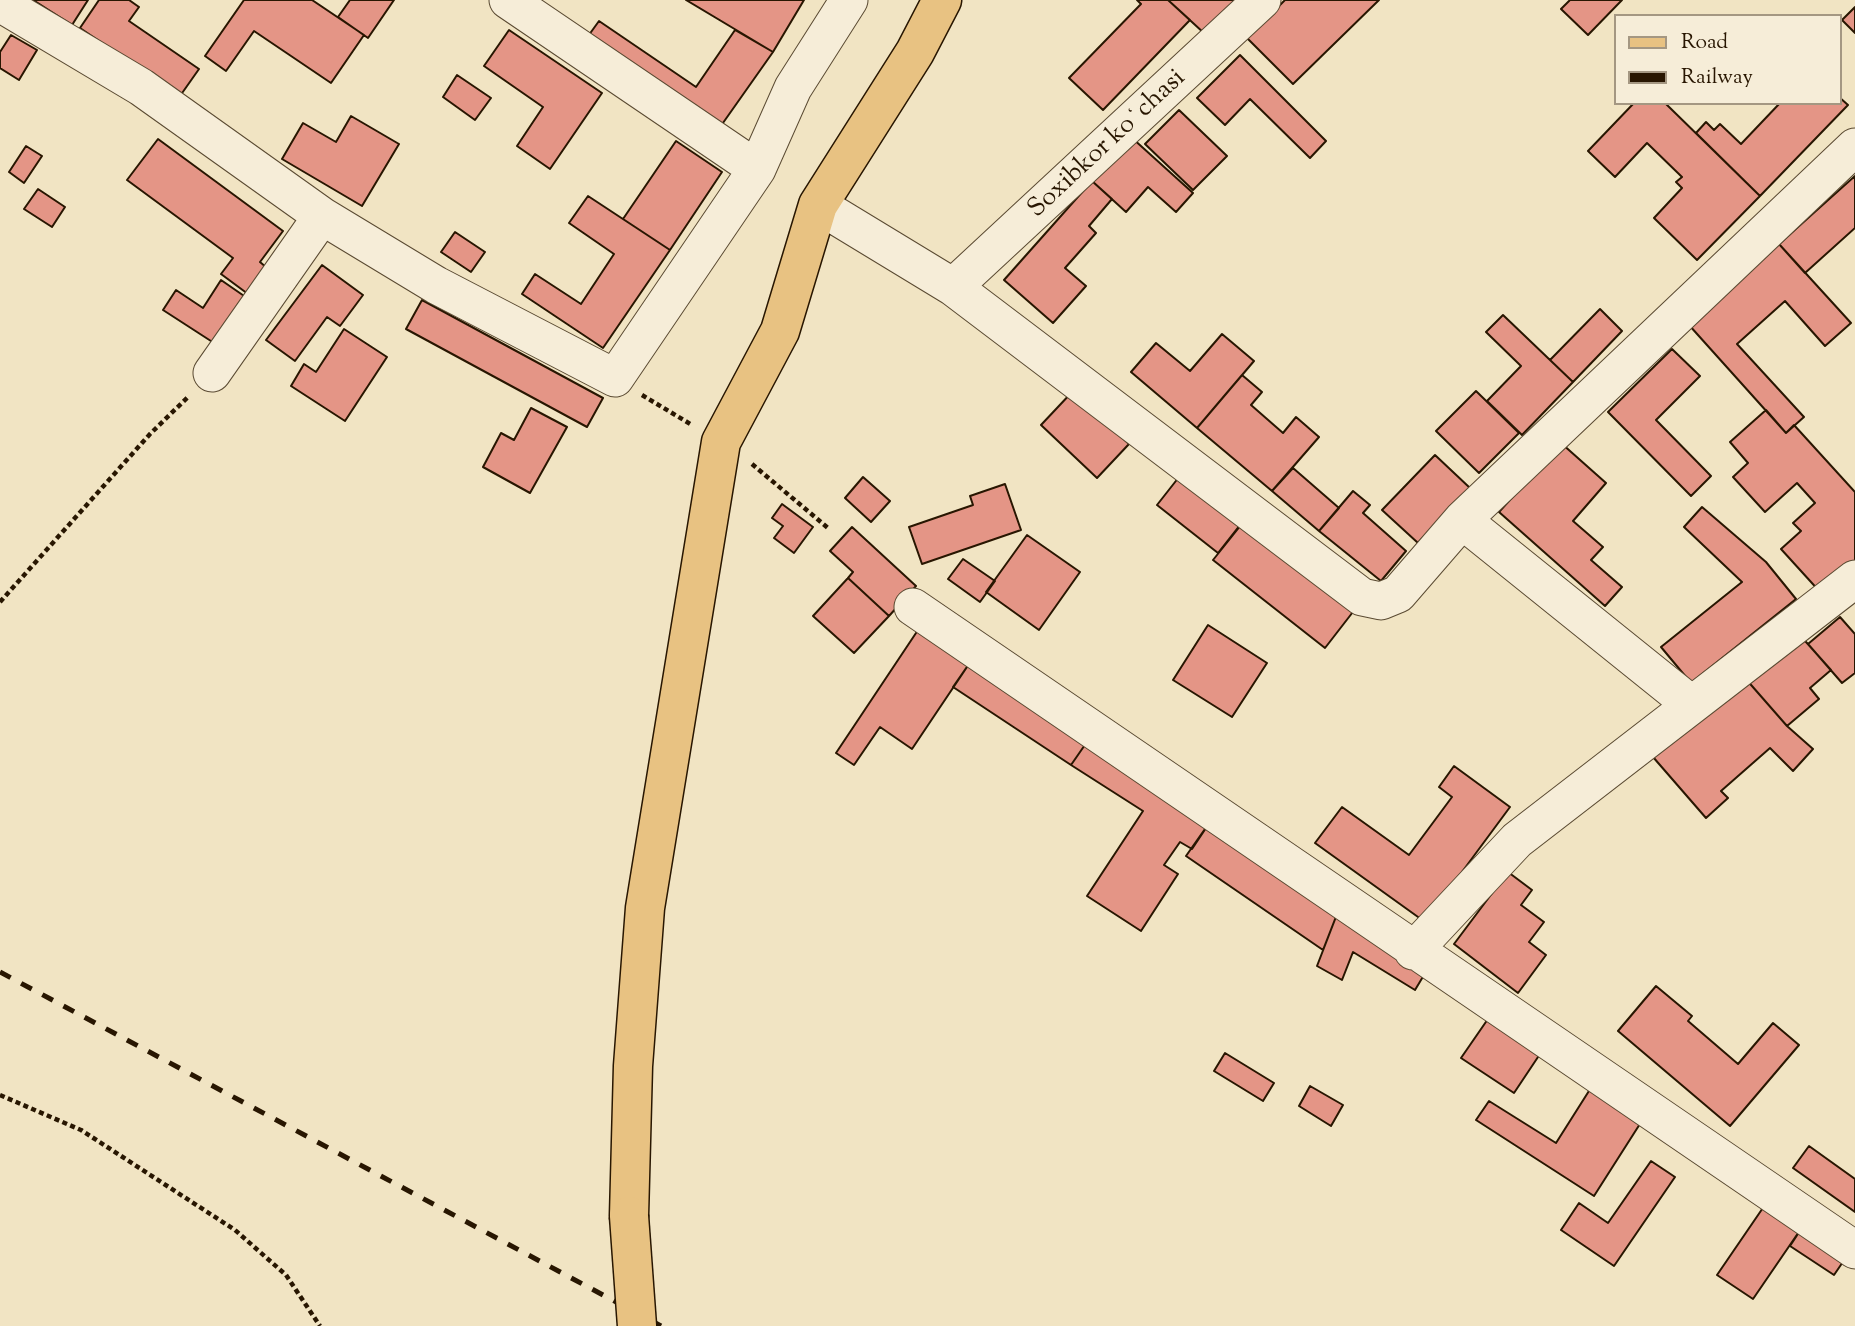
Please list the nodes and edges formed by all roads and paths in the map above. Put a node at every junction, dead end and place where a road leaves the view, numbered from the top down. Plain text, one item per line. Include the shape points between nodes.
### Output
1 (508, 0) edge
2 (849, 0) edge
3 (942, 0) edge
4 (1262, 0) edge
5 (0, 2) edge
6 (1855, 147) edge
7 (757, 169) junction
8 (818, 205) junction
9 (322, 216) junction
10 (953, 287) junction
11 (212, 373) joint
12 (615, 378) junction
13 (721, 442) junction
14 (1462, 520) junction
15 (828, 528) dead end
16 (1855, 579) edge
17 (0, 602) edge
18 (913, 607) dead end
19 (1692, 705) junction
20 (1413, 951) junction
21 (0, 1095) edge
22 (1855, 1250) edge
23 (320, 1326) edge
24 (637, 1326) edge

1 - 7 street
2 - 7 street via 793,88
3 - 8 main road via 915,52
4 - 10 street, Soxibkor koʻchasi
5 - 9 street via 141,87
6 - 14 street
7 - 12 street
8 - 10 street
8 - 13 main road via 780,331
9 - 11 street
9 - 12 street via 436,285
10 - 14 street via 1362,597 1381,601 1398,594
11 - 17 path via 150,434
12 - 13 path
13 - 15 path
13 - 24 main road, bridge via 645,908 633,1066 629,1216
14 - 19 street
16 - 19 street
18 - 20 street
19 - 20 street via 1517,840
20 - 22 street
21 - 23 path via 81,1130 235,1230 286,1275

